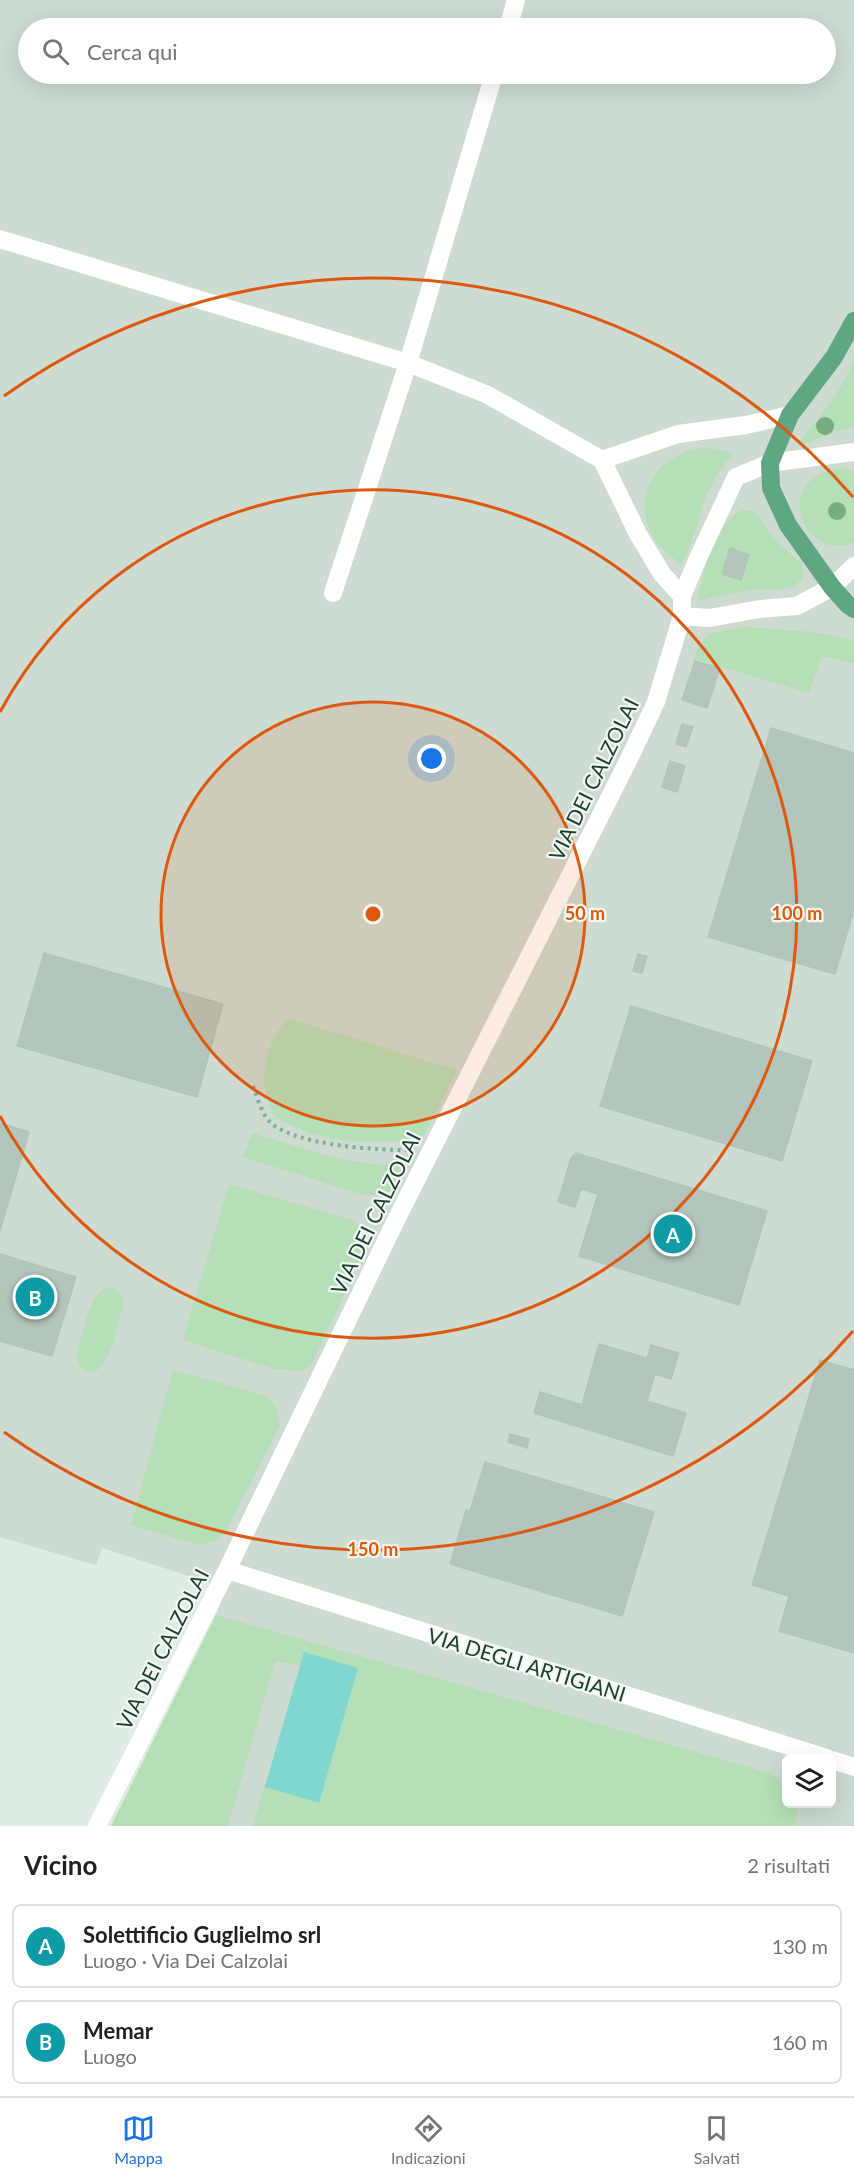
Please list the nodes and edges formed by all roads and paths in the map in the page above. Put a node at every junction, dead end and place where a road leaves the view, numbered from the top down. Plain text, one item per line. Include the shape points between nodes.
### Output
1 (516, 0) edge
2 (511, 18) edge
3 (491, 84) edge
4 (0, 239) edge
5 (854, 321) edge
6 (408, 363) junction
7 (790, 415) junction
8 (854, 452) edge
9 (602, 460) junction
10 (770, 463) junction
11 (854, 566) edge
12 (832, 587) junction
13 (333, 593) dead end
14 (682, 596) junction
15 (854, 609) edge
16 (682, 616) junction
17 (253, 1086) dead end
18 (431, 1150) junction
19 (227, 1570) junction
20 (814, 1754) edge
21 (836, 1762) edge
22 (854, 1767) edge
23 (98, 1826) edge

1 - 2 street
3 - 6 street
4 - 6 street
5 - 7 main road via 834,357
6 - 9 street via 488,395
6 - 13 street
7 - 9 street via 678,434
7 - 10 main road
8 - 10 street
9 - 14 street via 644,544 662,574
10 - 12 main road via 771,488 788,525
10 - 14 street via 736,477
11 - 12 street
12 - 15 main road
12 - 16 street via 797,606 709,618
14 - 16 street, VIA DEI CALZOLAI
16 - 18 street, VIA DEI CALZOLAI via 656,702 642,732
17 - 18 path via 268,1119 296,1135 376,1150
18 - 19 street, VIA DEI CALZOLAI
19 - 20 street, VIA DEGLI ARTIGIANI
19 - 23 street, VIA DEI CALZOLAI
21 - 22 street

